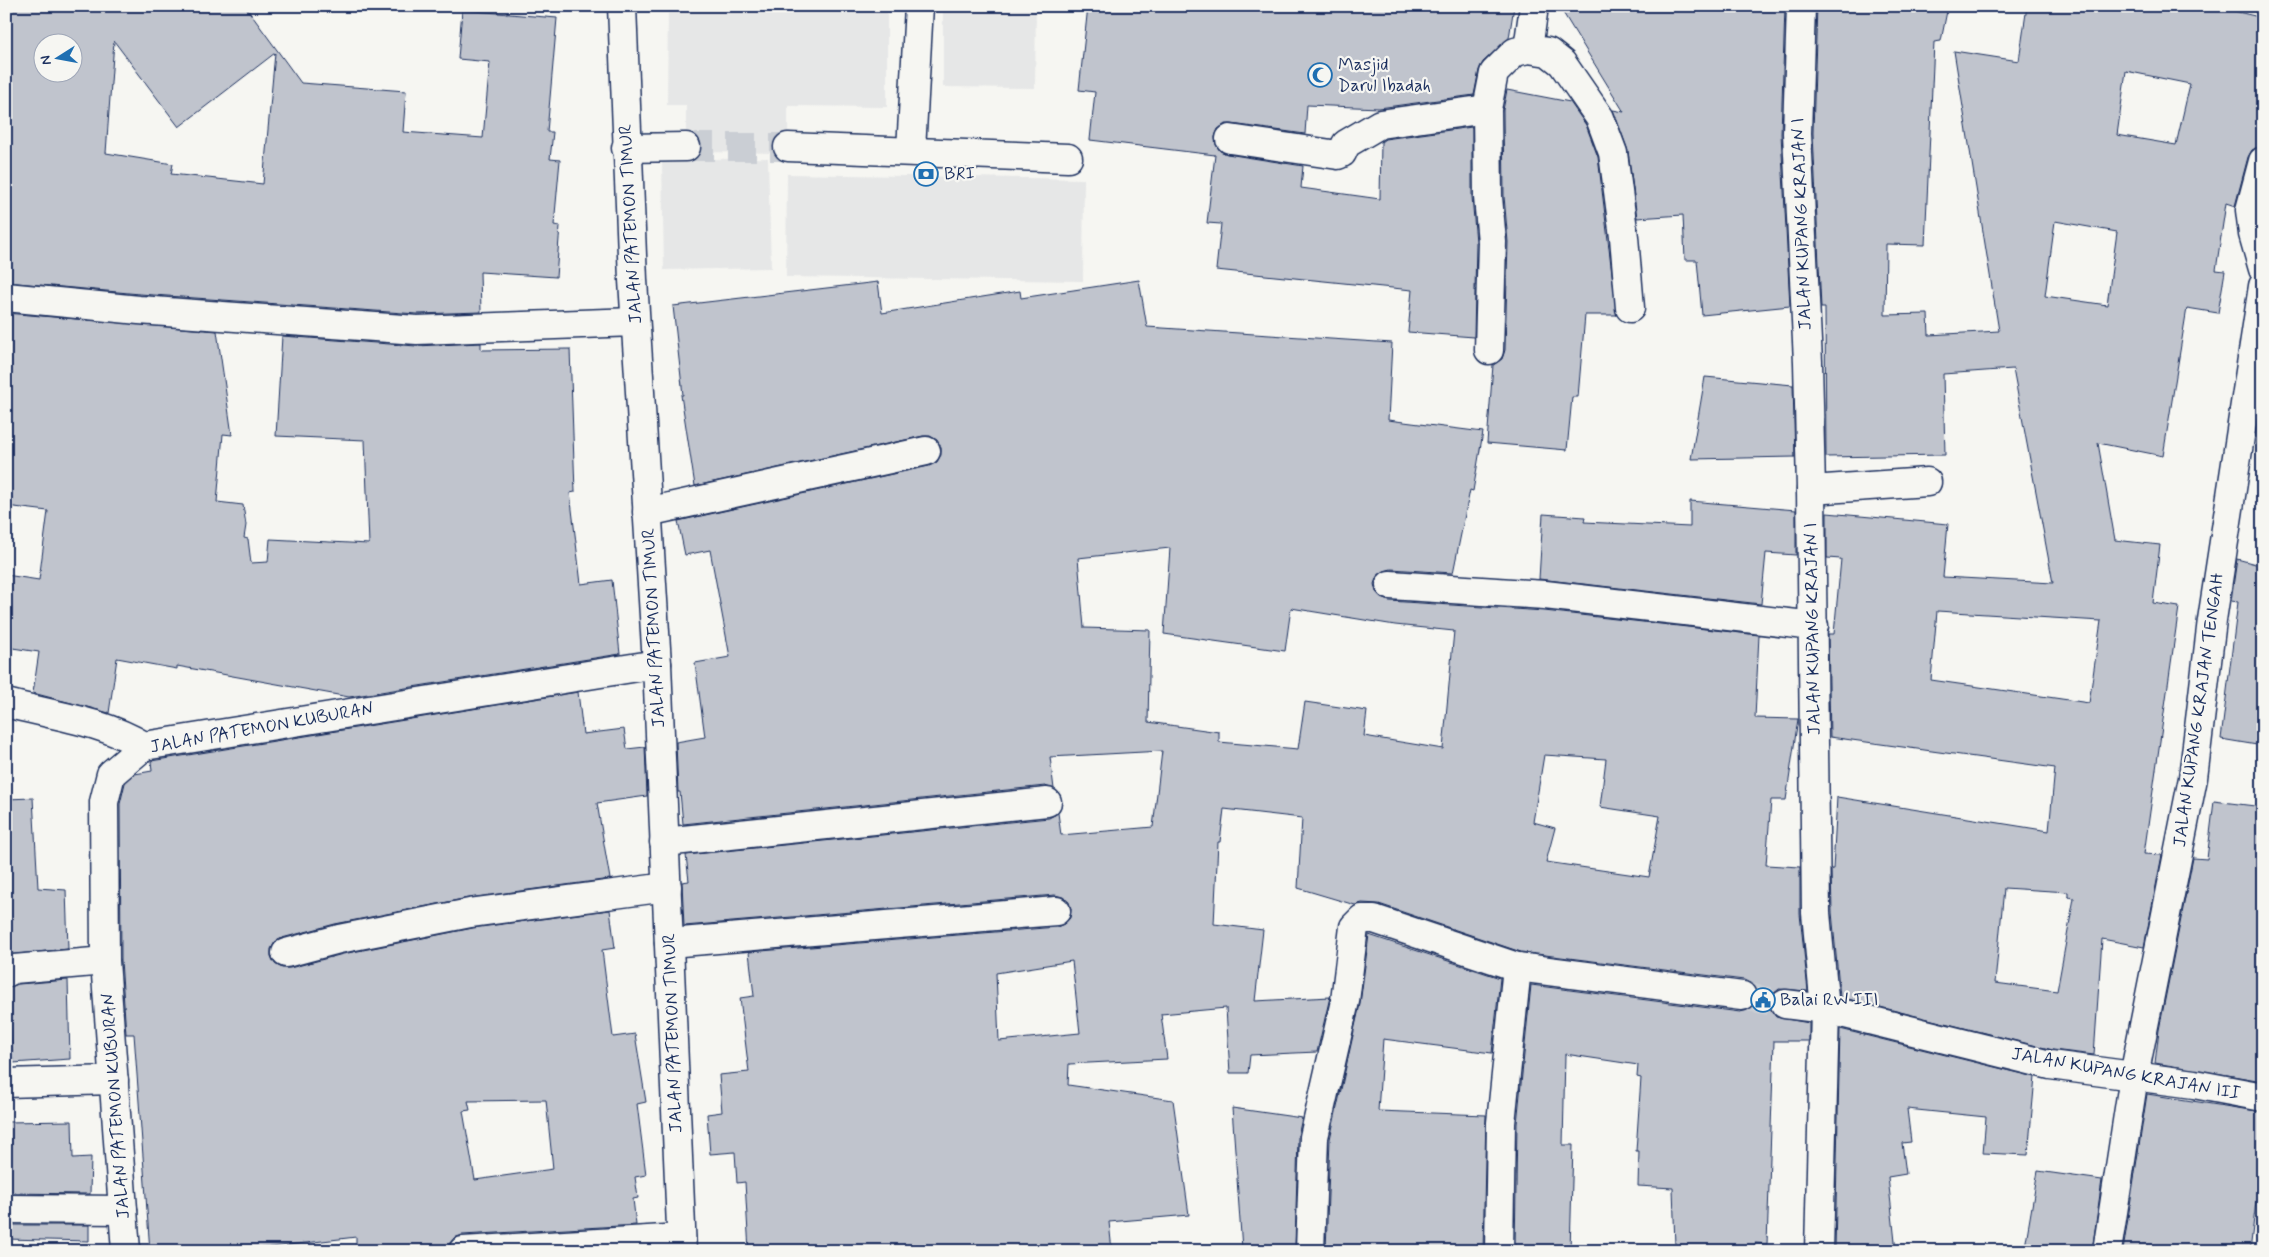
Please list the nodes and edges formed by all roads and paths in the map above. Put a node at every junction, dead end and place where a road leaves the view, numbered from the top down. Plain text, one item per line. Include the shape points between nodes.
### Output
1 (622, 6) edge
2 (919, 6) edge
3 (1534, 6) edge
4 (1801, 6) edge
5 (1528, 48) junction
6 (1487, 108) junction
7 (1230, 139) dead end
8 (686, 147) tunnel mouth
9 (788, 147) tunnel mouth
10 (626, 148) junction
11 (911, 150) junction
12 (1068, 158) dead end
13 (2263, 161) edge
14 (2263, 269) edge
15 (2263, 286) edge
16 (6, 297) edge
17 (1630, 308) dead end
18 (635, 322) junction
19 (1489, 350) dead end
20 (926, 451) dead end
21 (1927, 482) dead end
22 (1812, 490) junction
23 (647, 512) junction
24 (1390, 584) dead end
25 (1814, 626) junction
26 (657, 664) junction
27 (6, 703) edge
28 (144, 746) junction
29 (1047, 802) dead end
30 (664, 842) junction
31 (667, 887) junction
32 (1056, 911) dead end
33 (669, 943) junction
34 (286, 953) dead end
35 (105, 961) junction
36 (1517, 967) junction
37 (6, 973) edge
38 (1742, 996) tunnel mouth
39 (1785, 1004) tunnel mouth
40 (1825, 1009) junction
41 (2134, 1076) junction
42 (114, 1080) junction
43 (6, 1083) edge
44 (2263, 1097) edge
45 (6, 1209) edge
46 (123, 1210) junction
47 (682, 1244) edge
48 (126, 1251) edge
49 (463, 1251) edge
50 (1310, 1251) edge
51 (1499, 1251) edge
52 (1819, 1251) edge
53 (2107, 1251) edge

1 - 10 street, JALAN PATEMON TIMUR
2 - 11 street
3 - 5 street
4 - 22 street, JALAN KUPANG KRAJAN I via 1797,133
5 - 6 street via 1515,52 1494,73
5 - 17 street via 1548,52 1562,63 1600,118 1613,153
6 - 7 street via 1380,124 1346,144 1338,155
6 - 19 street via 1492,242
8 - 10 street
9 - 11 street
10 - 18 street, JALAN PATEMON TIMUR
11 - 12 street
13 - 14 street via 2250,210
15 - 41 street, JALAN KUPANG KRAJAN TENGAH via 2213,610 2193,778
16 - 18 street via 417,330
18 - 23 street, JALAN PATEMON TIMUR
20 - 23 street
21 - 22 street
22 - 25 street, JALAN KUPANG KRAJAN I
23 - 26 street, JALAN PATEMON TIMUR
24 - 25 street via 1545,595
25 - 40 street, JALAN KUPANG KRAJAN I via 1816,913
26 - 28 street, JALAN PATEMON KUBURAN
26 - 30 street, JALAN PATEMON TIMUR
27 - 28 street via 109,729
28 - 35 street, JALAN PATEMON KUBURAN via 111,774 104,802
29 - 30 street
30 - 31 street, JALAN PATEMON TIMUR
31 - 33 street, JALAN PATEMON TIMUR
31 - 34 street via 470,913
32 - 33 street
33 - 47 street, JALAN PATEMON TIMUR
35 - 37 street via 14,968
35 - 42 street, JALAN PATEMON KUBURAN
36 - 38 street
36 - 50 street via 1374,919 1362,920 1354,926 1345,1001 1314,1137
36 - 51 street via 1501,1123
39 - 40 street, JALAN KUPANG KRAJAN III
40 - 41 street, JALAN KUPANG KRAJAN III via 2050,1065
40 - 52 street, JALAN KUPANG KRAJAN I
41 - 44 street, JALAN KUPANG KRAJAN III
41 - 53 street, JALAN KUPANG KRAJAN TENGAH
42 - 43 street
42 - 46 street, JALAN PATEMON KUBURAN
45 - 46 street
46 - 48 street, JALAN PATEMON KUBURAN
47 - 49 street

